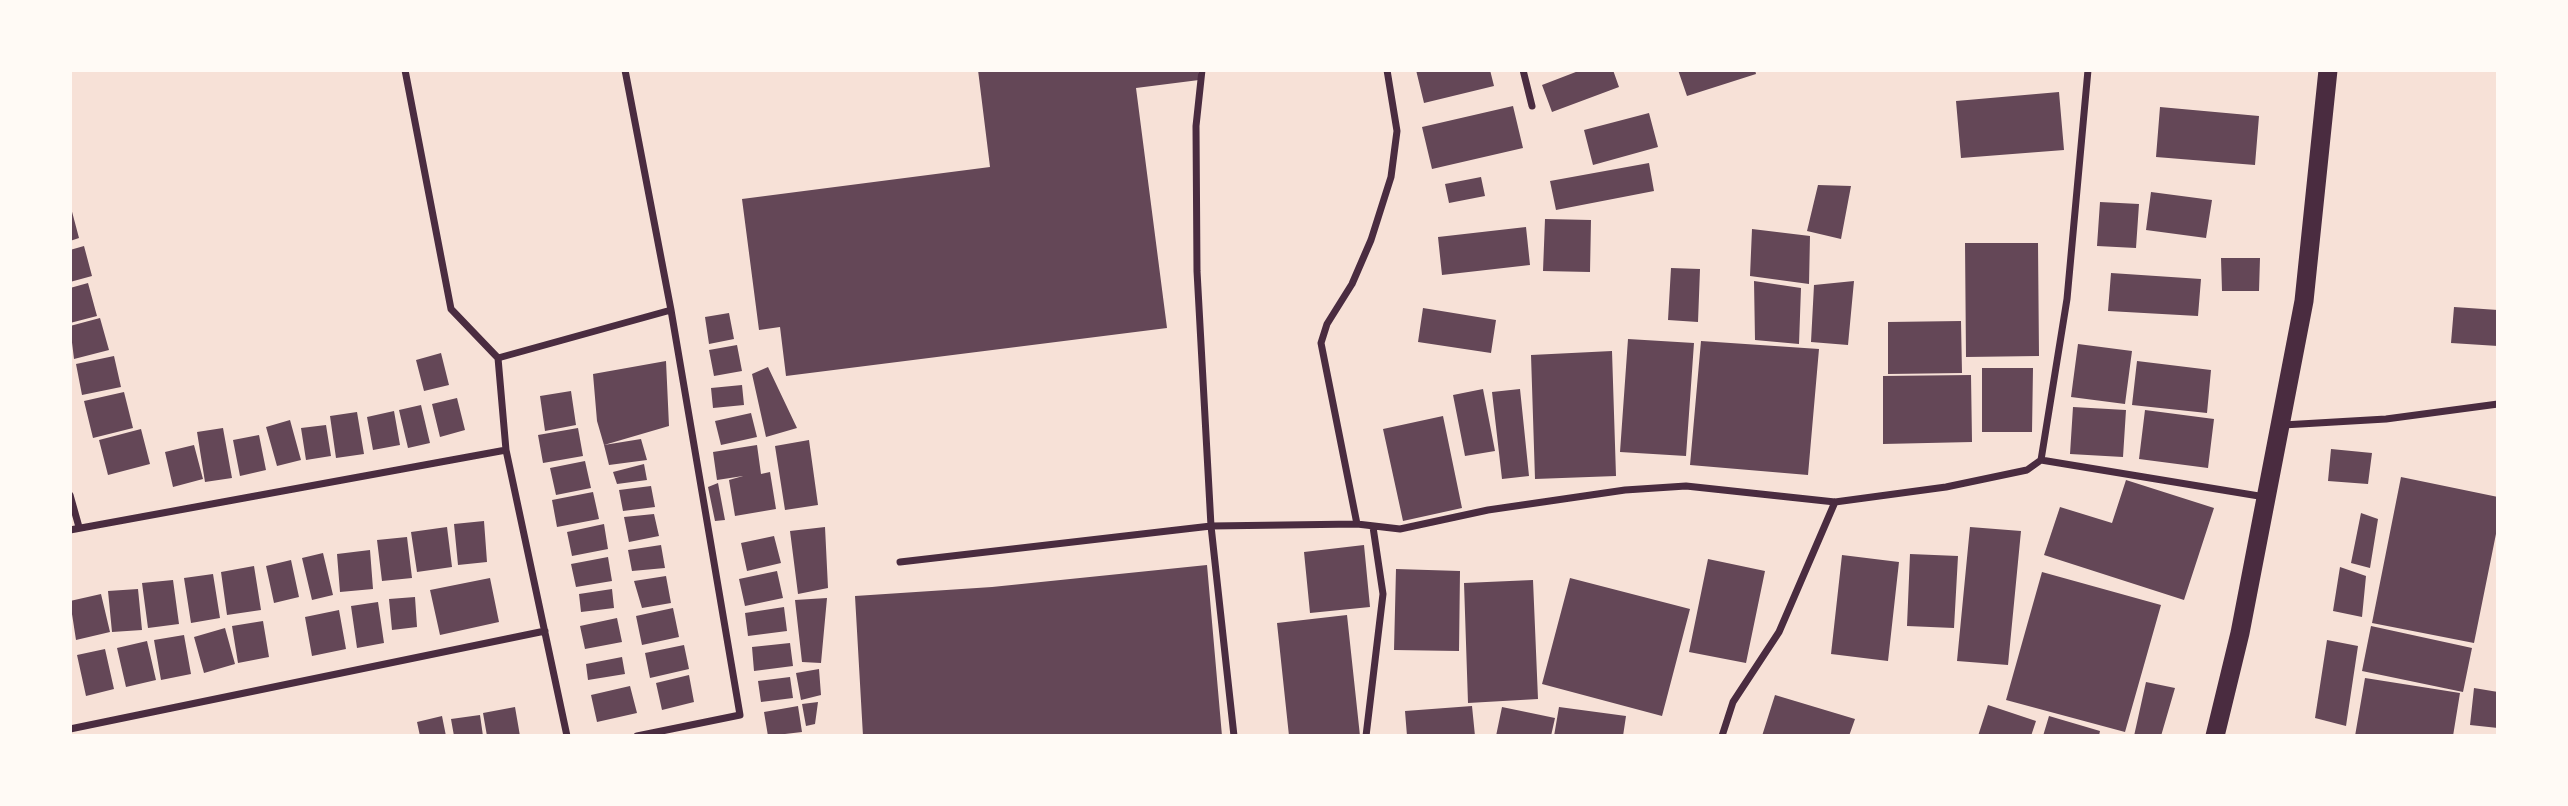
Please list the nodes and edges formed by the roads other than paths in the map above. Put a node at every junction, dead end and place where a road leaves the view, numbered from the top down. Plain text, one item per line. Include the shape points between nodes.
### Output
1 (405, 70) edge
2 (625, 70) edge
3 (1202, 70) edge
4 (1387, 70) edge
5 (1524, 70) edge
6 (2088, 70) edge
7 (2328, 70) edge
8 (1532, 106) dead end
9 (671, 310) junction
10 (498, 358) junction
11 (2498, 404) edge
12 (2280, 425) junction
13 (506, 450) junction
14 (2042, 460) junction
15 (70, 495) edge
16 (2267, 498) junction
17 (1835, 502) junction
18 (1357, 524) junction
19 (1211, 526) junction
20 (79, 527) junction
21 (1373, 527) junction
22 (70, 530) edge
23 (900, 562) dead end
24 (545, 631) junction
25 (70, 729) edge
26 (568, 736) edge
27 (637, 736) edge
28 (1234, 736) edge
29 (1366, 736) edge
30 (1721, 736) edge
31 (2216, 736) edge

1 - 10 street via 451,309
2 - 9 street
3 - 19 street via 1196,125 1197,271
4 - 18 street via 1397,131 1391,177 1371,240 1321,343
5 - 8 street
6 - 14 street via 2067,299
7 - 12 highway via 2304,301
9 - 10 street
9 - 27 street via 740,715
10 - 13 street
11 - 12 street via 2386,419
12 - 16 highway
13 - 20 street
13 - 24 street
14 - 16 street
14 - 17 street via 2007,477
15 - 20 street
16 - 31 highway
17 - 21 street via 1686,485 1488,510 1400,529
17 - 30 street via 1779,632 1733,702
18 - 19 street
18 - 21 street
19 - 23 street
19 - 28 street
20 - 22 street
21 - 29 street via 1383,594
24 - 25 street
24 - 26 street

